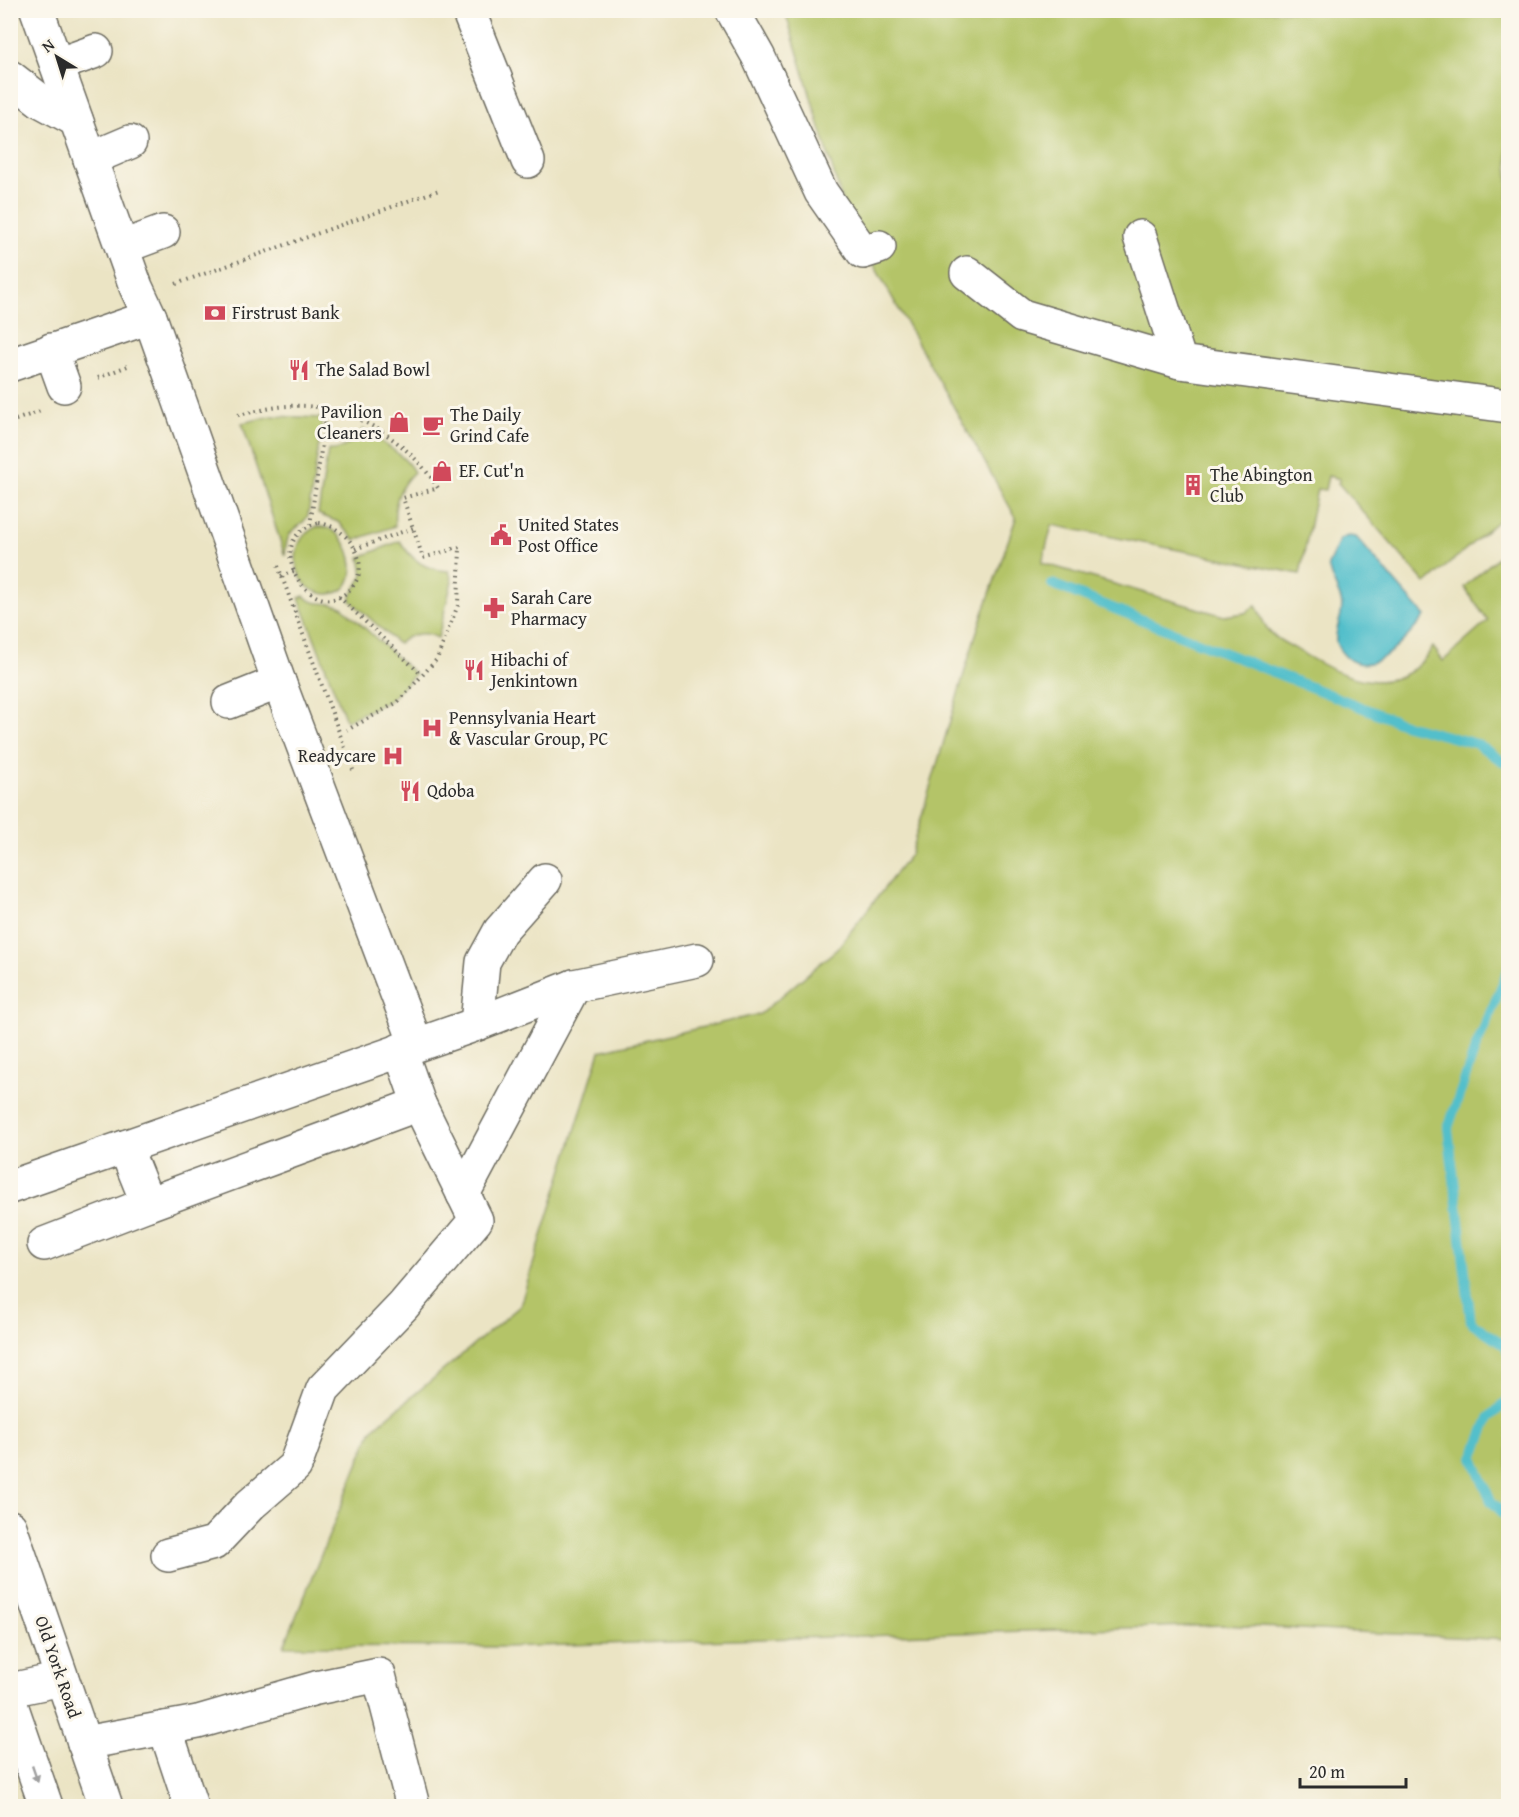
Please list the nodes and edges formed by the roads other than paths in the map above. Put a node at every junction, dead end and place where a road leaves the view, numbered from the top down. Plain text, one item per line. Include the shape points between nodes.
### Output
1 (37, 10) edge
2 (468, 10) edge
3 (732, 10) edge
4 (96, 51) dead end
5 (57, 65) junction
6 (10, 77) edge
7 (76, 120) junction
8 (130, 142) dead end
9 (90, 159) junction
10 (528, 161) dead end
11 (163, 232) dead end
12 (1140, 237) dead end
13 (123, 247) junction
14 (879, 247) dead end
15 (967, 273) dead end
16 (150, 317) junction
17 (51, 350) junction
18 (1180, 362) junction
19 (10, 365) edge
20 (64, 386) dead end
21 (1509, 406) edge
22 (279, 682) junction
23 (229, 702) dead end
24 (545, 880) dead end
25 (697, 960) dead end
26 (574, 986) junction
27 (477, 1024) junction
28 (408, 1047) junction
29 (419, 1104) junction
30 (125, 1146) junction
31 (10, 1187) edge
32 (463, 1194) junction
33 (148, 1203) junction
34 (44, 1244) dead end
35 (10, 1527) edge
36 (168, 1555) dead end
37 (62, 1679) junction
38 (10, 1690) edge
39 (10, 1702) edge
40 (165, 1728) junction
41 (84, 1743) junction
42 (46, 1806) edge
43 (106, 1806) edge
44 (190, 1806) edge
45 (413, 1806) edge

1 - 5 main road
2 - 10 main road via 496,55
3 - 14 main road via 758,56 821,192 863,252
4 - 5 main road
5 - 7 main road
6 - 7 main road via 41,101
7 - 9 main road
8 - 9 main road
9 - 13 main road
11 - 13 main road
12 - 18 main road
13 - 16 main road
15 - 18 main road via 1023,316
16 - 17 main road
16 - 22 main road
17 - 19 main road
17 - 20 main road
18 - 21 main road
22 - 23 main road
22 - 28 main road
24 - 27 main road via 500,931 483,962
25 - 26 main road
26 - 27 main road
26 - 32 main road
27 - 28 main road
28 - 29 main road
28 - 30 main road
29 - 32 main road
29 - 33 main road
30 - 31 main road
30 - 33 main road
32 - 36 main road via 476,1220 403,1306 323,1389 295,1466 214,1543
33 - 34 main road
35 - 37 main road, Old York Road
37 - 38 main road
37 - 41 main road, Old York Road
39 -> 42 main road
40 - 41 main road
40 - 44 main road
40 - 45 main road via 379,1675
41 - 43 main road, Old York Road

